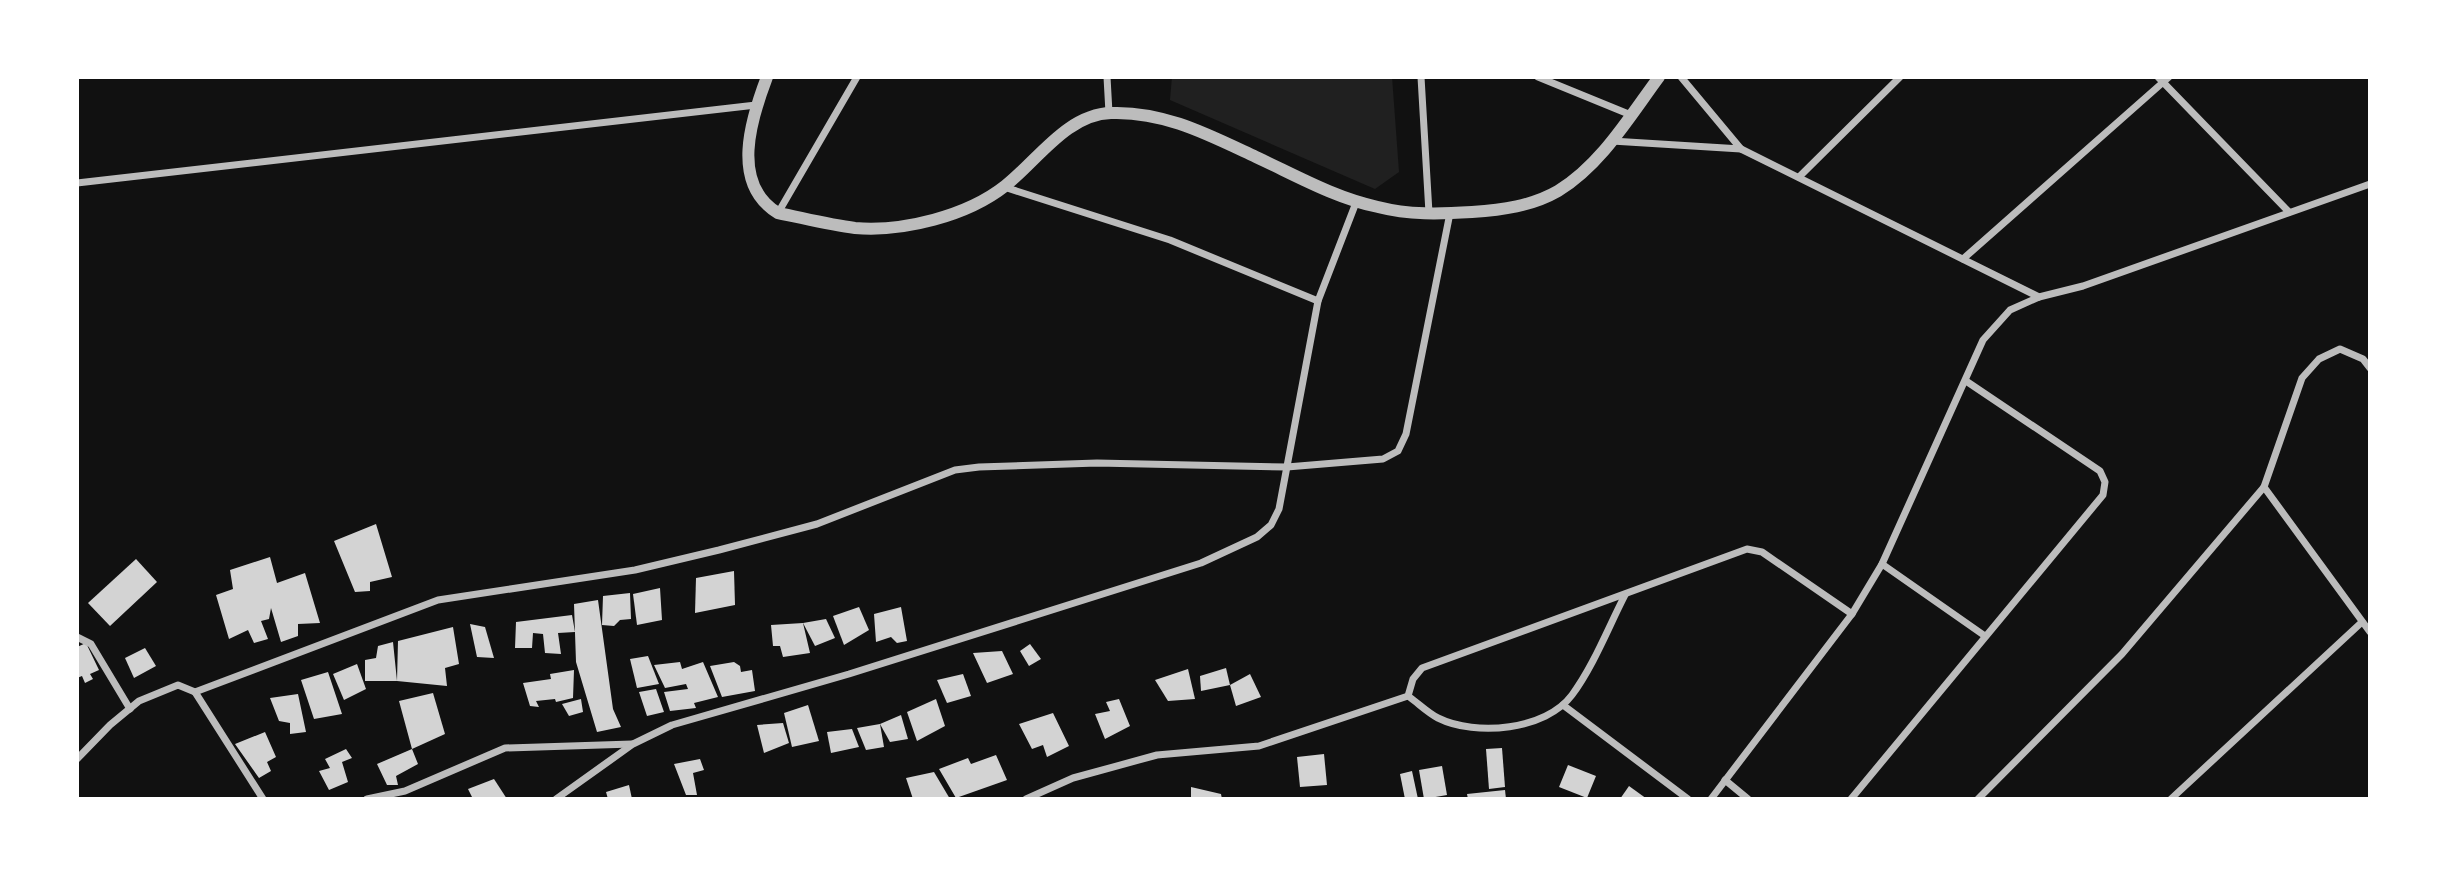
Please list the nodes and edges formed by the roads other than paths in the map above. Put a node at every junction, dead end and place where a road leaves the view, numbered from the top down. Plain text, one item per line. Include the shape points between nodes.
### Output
1 (768, 77) edge
2 (858, 77) edge
3 (1107, 77) edge
4 (1421, 77) edge
5 (1538, 77) edge
6 (1659, 77) edge
7 (1681, 77) edge
8 (1900, 77) edge
9 (2163, 79) edge
10 (756, 105) junction
11 (1109, 113) junction
12 (1631, 115) junction
13 (1612, 141) junction
14 (1741, 149) junction
15 (1799, 177) junction
16 (77, 183) edge
17 (2370, 184) edge
18 (1004, 187) junction
19 (1357, 200) junction
20 (2289, 212) junction
21 (778, 213) junction
22 (1450, 213) junction
23 (1429, 214) junction
24 (1963, 259) junction
25 (2039, 297) junction
26 (1318, 301) junction
27 (2370, 368) edge
28 (1965, 380) junction
29 (1287, 467) junction
30 (2264, 487) junction
31 (1882, 564) junction
32 (1625, 595) junction
33 (1852, 614) junction
34 (2362, 622) junction
35 (2370, 632) edge
36 (78, 636) edge
37 (1985, 636) junction
38 (195, 692) junction
39 (1408, 696) junction
40 (1563, 705) junction
41 (130, 709) junction
42 (633, 744) junction
43 (77, 759) edge
44 (1725, 780) junction
45 (263, 799) edge
46 (368, 799) edge
47 (556, 799) edge
48 (1026, 799) edge
49 (1688, 799) edge
50 (1711, 799) edge
51 (1748, 799) edge
52 (1851, 799) edge
53 (1978, 799) edge
54 (2171, 799) edge

1 - 10 street
2 - 21 street
3 - 11 street
4 - 23 street
5 - 12 street
6 - 12 street
7 - 14 street
8 - 15 street
9 - 20 street
9 - 24 street
10 - 16 street
10 - 21 street via 747,163 753,188
11 - 18 street via 1086,119 1060,135
11 - 19 street via 1151,115 1184,124
12 - 13 street
13 - 14 street
13 - 22 street via 1559,190 1528,205
14 - 15 street
15 - 24 street
17 - 20 street
18 - 21 street via 966,210 897,226 857,228
18 - 26 street via 1170,240
19 - 23 street
19 - 26 street
20 - 25 street via 2083,286
22 - 23 street
22 - 29 street via 1406,434 1398,451 1383,459
24 - 25 street
25 - 28 street via 2010,310 2001,320 1983,341
26 - 29 street
27 - 30 street via 2363,359 2340,349 2319,359 2302,378
28 - 31 street
28 - 37 street via 2100,471 2105,482 2103,495
29 - 38 street via 1097,463 955,470 817,524 719,550 635,570 438,600
29 - 42 street via 1271,525 1257,537 1201,563 672,725
30 - 34 street
30 - 53 street via 2122,654
31 - 33 street
31 - 37 street
32 - 33 street via 1747,549 1762,552
32 - 39 street via 1422,668
32 - 40 street via 1582,680
33 - 44 street
34 - 35 street
34 - 54 street
36 - 41 street via 91,644
37 - 52 street
38 - 41 street via 178,685
38 - 45 street
39 - 40 street via 1437,718 1498,730 1550,715
39 - 48 street via 1259,746 1157,755 1073,778
40 - 49 street
41 - 43 street
42 - 46 street via 505,748 405,791
42 - 47 street
44 - 50 street
44 - 51 street

